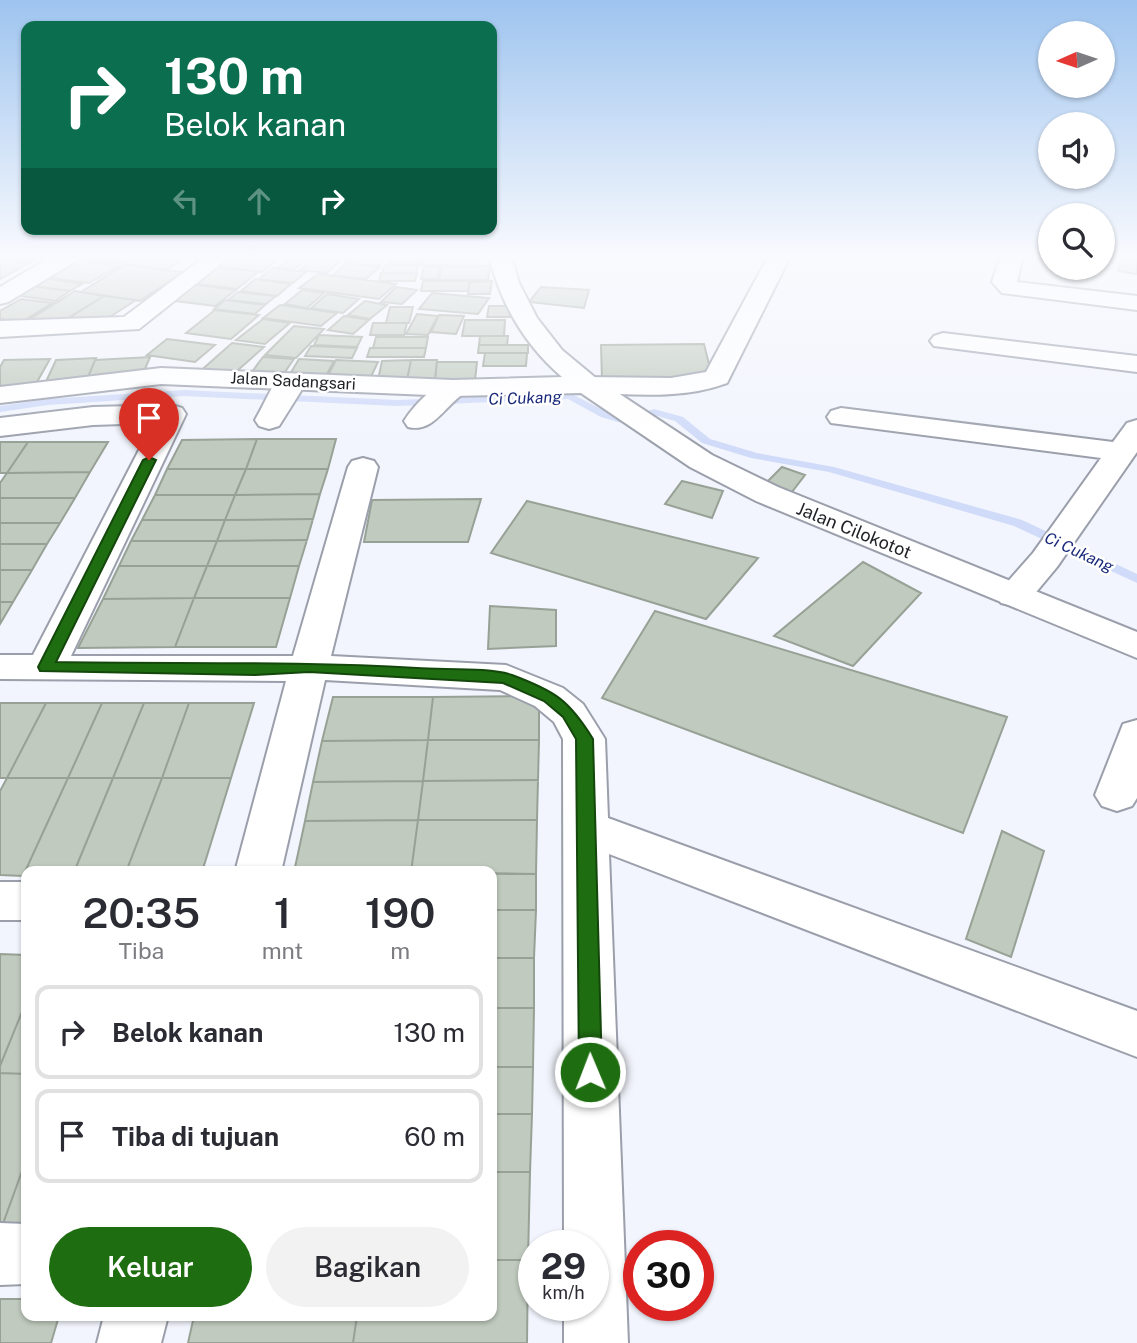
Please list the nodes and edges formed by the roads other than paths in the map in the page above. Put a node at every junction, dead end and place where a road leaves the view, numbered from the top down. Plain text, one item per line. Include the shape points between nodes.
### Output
1 (138, 318) edge
2 (525, 318) edge
3 (748, 318) edge
4 (0, 329) edge
5 (943, 341) dead end
6 (1137, 364) edge
7 (587, 385) junction
8 (0, 395) edge
9 (841, 416) dead end
10 (0, 427) edge
11 (1129, 440) edge
12 (363, 467) dead end
13 (1014, 595) junction
14 (1137, 646) edge
15 (0, 667) edge
16 (46, 667) junction
17 (309, 667) junction
18 (1137, 734) edge
19 (1117, 795) dead end
20 (586, 827) junction
21 (259, 866) edge
22 (0, 901) edge
23 (21, 901) edge
24 (1137, 1034) edge
25 (0, 1254) edge
26 (21, 1254) edge
27 (135, 1321) edge
28 (130, 1343) edge
29 (596, 1343) edge

1 - 4 street via 130,324
2 - 7 street, Jalan Cilokotot via 553,356
3 - 7 street, Jalan Sadangsari via 717,377 707,382
5 - 6 street
7 - 8 street, Jalan Sadangsari via 436,403 280,400 161,376
7 - 13 street, Jalan Cilokotot via 679,446 767,494
9 - 11 street
10 - 16 street via 93,416 183,415
11 - 13 street via 1060,539
12 - 17 street
13 - 14 street, Jalan Cilokotot
15 - 16 street
16 - 17 street
17 - 20 street via 506,678 549,698 569,713 584,739
17 - 21 street
18 - 19 street
20 - 24 street
20 - 29 street
22 - 23 street
25 - 26 street
27 - 28 street

